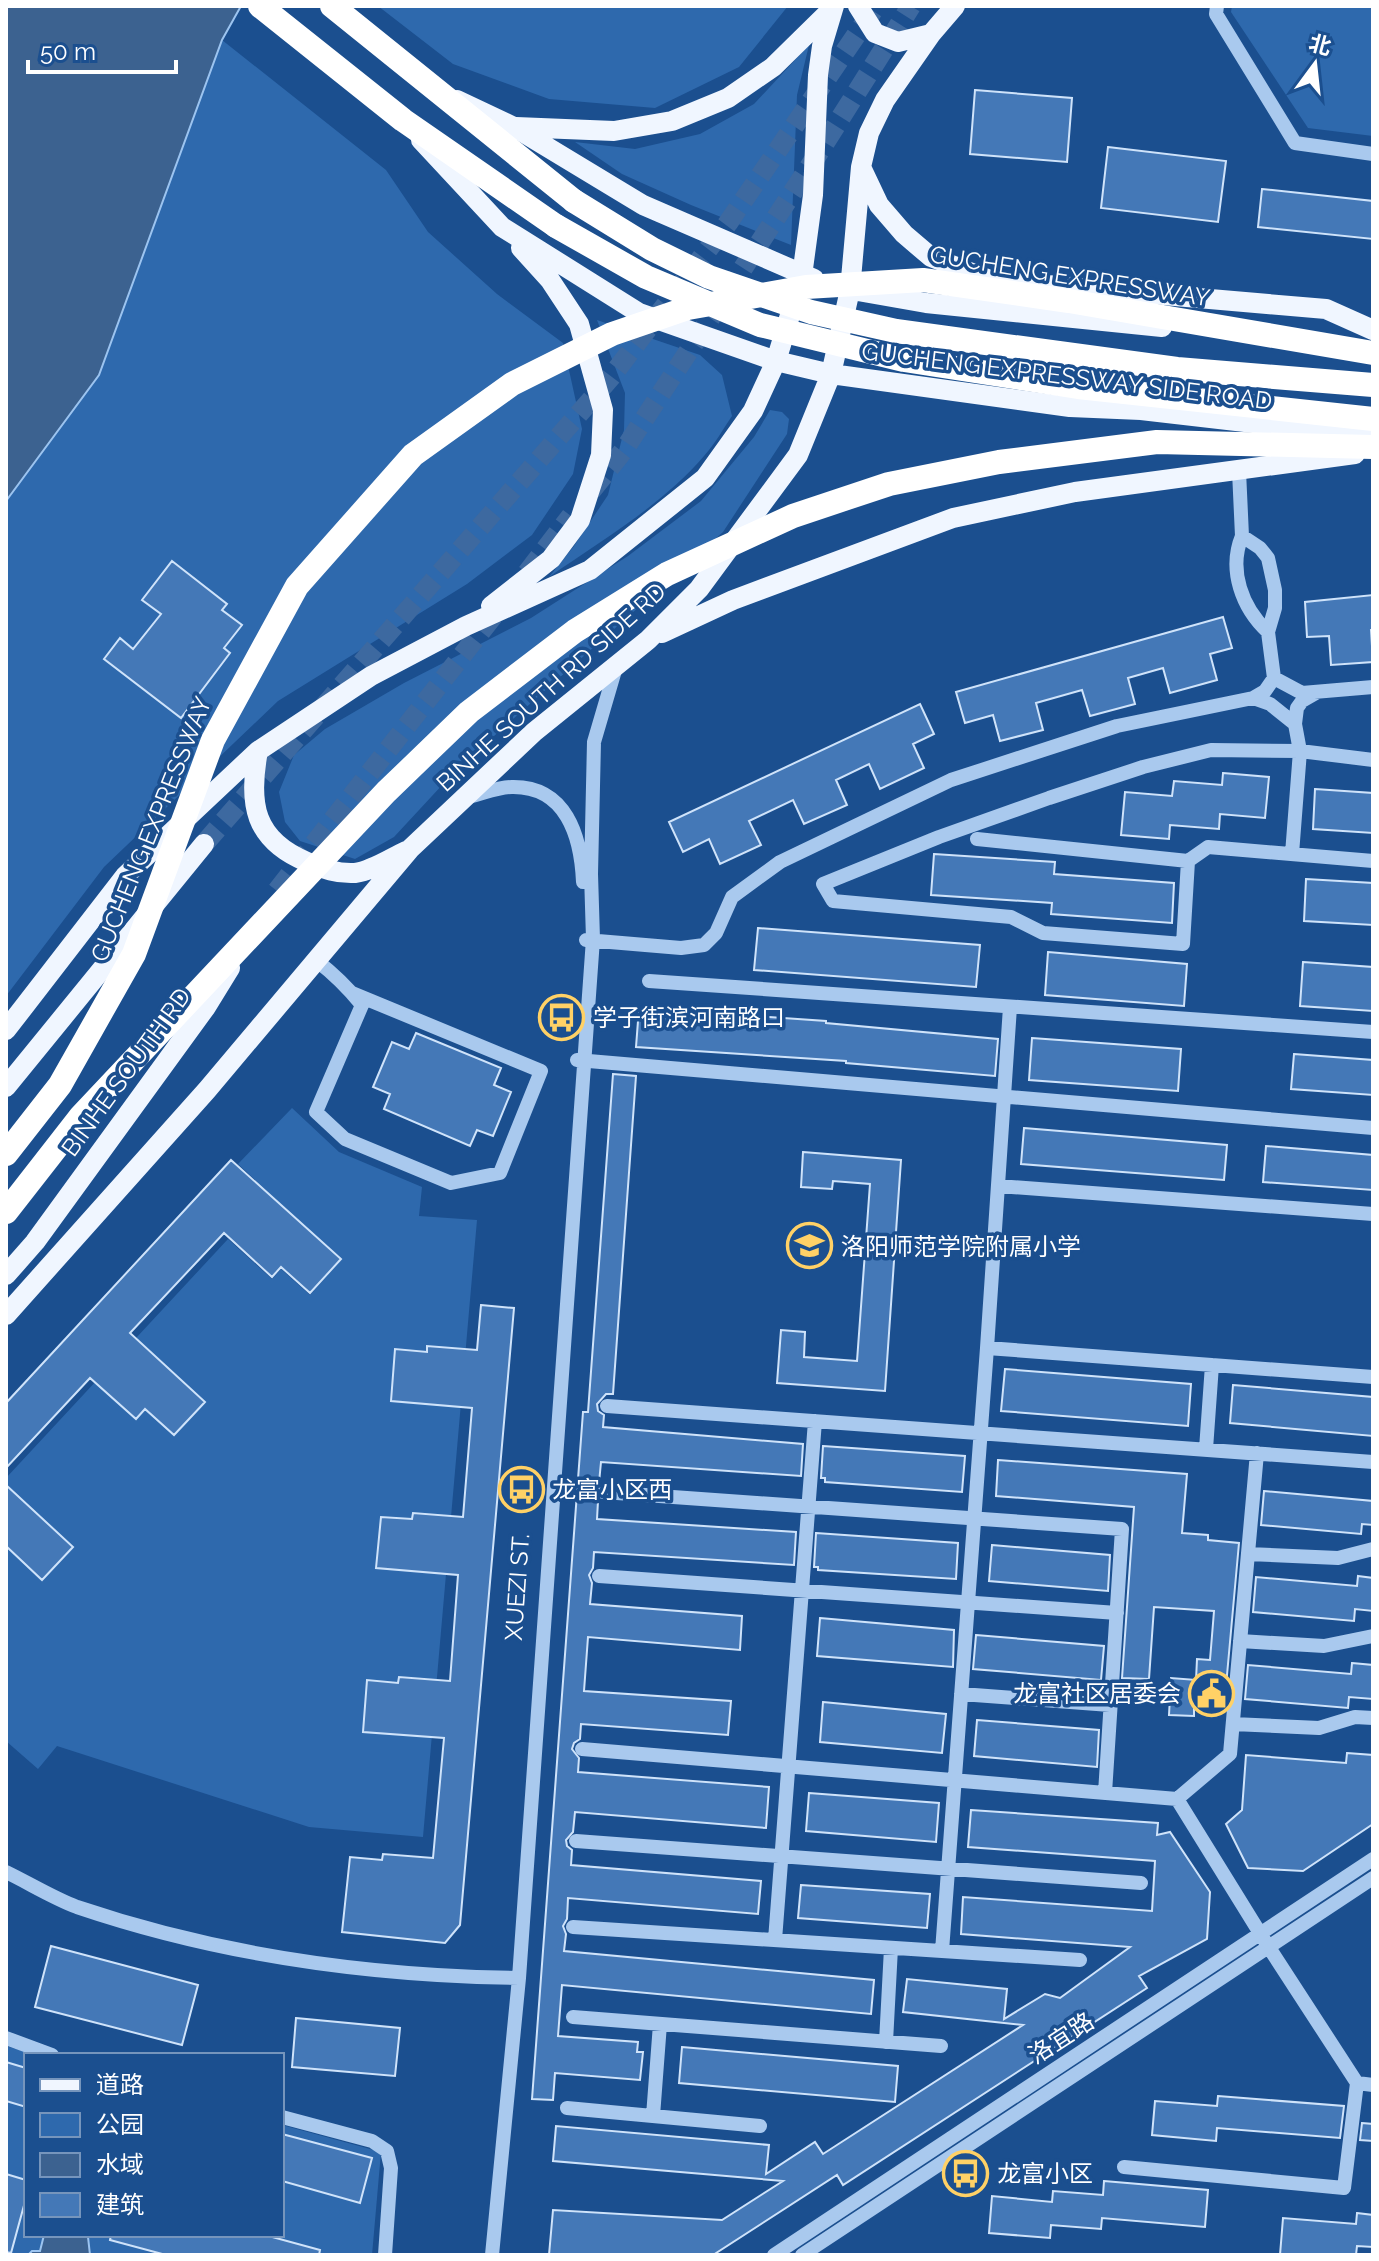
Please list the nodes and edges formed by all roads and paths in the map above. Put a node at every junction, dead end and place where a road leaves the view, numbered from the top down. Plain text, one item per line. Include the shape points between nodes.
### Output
1 (260, 6) edge
2 (332, 6) edge
3 (858, 6) edge
4 (955, 6) edge
5 (1217, 6) edge
6 (834, 7) edge
7 (931, 34) junction
8 (434, 87) junction
9 (403, 120) junction
10 (514, 127) junction
11 (1373, 154) edge
12 (861, 167) junction
13 (502, 227) junction
14 (802, 276) junction
15 (850, 290) junction
16 (1373, 330) edge
17 (1373, 346) edge
18 (1373, 353) edge
19 (776, 361) junction
20 (831, 374) junction
21 (1373, 385) edge
22 (1373, 419) edge
23 (1373, 437) edge
24 (1373, 449) edge
25 (1239, 471) junction
26 (1242, 536) junction
27 (466, 626) junction
28 (1268, 632) junction
29 (648, 640) junction
30 (618, 663) junction
31 (1274, 678) junction
32 (1373, 687) edge
33 (1317, 692) junction
34 (1253, 698) junction
35 (1295, 724) junction
36 (258, 751) junction
37 (1300, 751) junction
38 (1373, 760) edge
39 (464, 798) junction
40 (977, 839) dead end
41 (204, 844) tunnel mouth
42 (410, 849) junction
43 (1292, 854) junction
44 (1188, 861) junction
45 (1373, 861) edge
46 (587, 874) junction
47 (277, 891) tunnel mouth
48 (589, 940) junction
49 (317, 961) junction
50 (649, 981) dead end
51 (352, 993) junction
52 (1010, 1007) junction
53 (6, 1030) edge
54 (1373, 1032) edge
55 (580, 1060) junction
56 (6, 1087) edge
57 (1004, 1096) junction
58 (1373, 1128) edge
59 (6, 1154) edge
60 (998, 1186) junction
61 (6, 1212) edge
62 (1373, 1214) edge
63 (6, 1275) edge
64 (6, 1315) edge
65 (987, 1348) junction
66 (1212, 1365) junction
67 (1373, 1377) edge
68 (607, 1406) dead end
69 (815, 1421) junction
70 (980, 1433) junction
71 (1206, 1449) junction
72 (1257, 1453) junction
73 (1373, 1462) edge
74 (603, 1492) dead end
75 (808, 1507) junction
76 (974, 1518) junction
77 (1373, 1549) edge
78 (1248, 1554) junction
79 (599, 1576) dead end
80 (802, 1591) junction
81 (968, 1603) junction
82 (1117, 1613) junction
83 (1373, 1636) edge
84 (1240, 1641) junction
85 (961, 1694) junction
86 (1110, 1705) junction
87 (1373, 1718) edge
88 (1233, 1724) junction
89 (582, 1749) dead end
90 (788, 1766) junction
91 (955, 1780) junction
92 (1105, 1793) junction
93 (1177, 1799) junction
94 (576, 1841) dead end
95 (781, 1856) junction
96 (1373, 1859) edge
97 (948, 1869) junction
98 (6, 1872) edge
99 (1373, 1878) edge
100 (1141, 1883) dead end
101 (573, 1927) dead end
102 (775, 1940) junction
103 (1264, 1940) junction
104 (891, 1948) junction
105 (942, 1951) junction
106 (1080, 1960) dead end
107 (515, 1978) junction
108 (573, 2017) dead end
109 (660, 2024) junction
110 (6, 2038) edge
111 (886, 2042) junction
112 (941, 2046) dead end
113 (47, 2053) edge
114 (1357, 2083) junction
115 (1373, 2085) edge
116 (567, 2108) dead end
117 (653, 2116) junction
118 (284, 2118) edge
119 (760, 2126) dead end
120 (1124, 2167) dead end
121 (385, 2255) edge
122 (484, 2255) edge
123 (492, 2255) edge
124 (774, 2255) edge
125 (802, 2255) edge

1 - 9 highway
2 - 8 highway
3 - 7 main road via 875,33 898,42
4 - 7 main road, BINHE SOUTH RD SIDE RD
5 - 11 street via 1216,14 1295,143
6 - 10 main road via 763,75 728,98 672,121 614,131
6 - 14 main road via 818,75 813,195
7 - 12 main road, BINHE SOUTH RD SIDE RD via 885,100
8 - 10 main road
8 - 21 highway, bridge via 574,201 652,249 709,277 811,312 896,331 1162,367
9 - 13 main road, GUCHENG EXPRESSWAY SIDE ROAD
9 - 22 highway, bridge via 556,226 646,277 760,325 904,360 1078,387
10 - 14 main road via 643,205
12 - 15 main road, BINHE SOUTH RD SIDE RD
12 - 16 main road via 879,205 904,234 931,257 990,280 1326,309
13 - 19 main road, GUCHENG EXPRESSWAY SIDE ROAD via 639,313
13 - 27 main road via 550,280 579,324 603,410 601,455 580,520 551,559
14 - 15 main road
14 - 19 main road
15 - 17 main road via 1067,319
15 - 20 main road, BINHE SOUTH RD SIDE RD
18 - 59 highway, GUCHENG EXPRESSWAY, bridge via 923,280 806,287 688,308 612,334 512,384 413,455 297,586 213,740 134,954 60,1085
19 - 20 main road, GUCHENG EXPRESSWAY SIDE ROAD
19 - 27 main road via 753,411 705,478 590,570
20 - 23 main road, GUCHENG EXPRESSWAY SIDE ROAD via 1070,407 1141,410
20 - 29 main road, BINHE SOUTH RD SIDE RD via 798,455 699,589
24 - 25 main road
24 - 61 highway, bridge via 1157,442 999,462 889,484 807,511 667,574 575,631 469,712 417,762 81,1116
25 - 26 street
25 - 29 main road via 1075,492 953,518 733,600
26 - 28 street via 1235,560 1243,598
26 - 28 street via 1268,558 1275,608
27 - 36 main road via 371,676
28 - 31 street
29 - 30 main road, BINHE SOUTH RD SIDE RD
30 - 39 main road, BINHE SOUTH RD SIDE RD
30 - 46 street via 594,742
31 - 33 street via 1302,693
31 - 34 street
32 - 33 street
33 - 35 street via 1297,708
34 - 35 street
34 - 48 street via 1117,726 951,780 780,862 732,897 716,933 704,945
35 - 37 street
36 - 42 main road via 252,781 258,816 267,838 286,853 333,873 359,873
36 - 53 main road via 125,876
37 - 38 street
37 - 43 street
37 - 44 street via 1211,750 1143,767 939,837 823,884 833,901 1011,917 1043,933 1183,944
39 - 42 main road, BINHE SOUTH RD SIDE RD
39 - 46 street via 510,787 537,790 563,808
40 - 44 street
41 - 56 main road
42 - 49 main road, BINHE SOUTH RD SIDE RD
43 - 44 street via 1208,847
43 - 45 street
46 - 48 street, XUEZI ST.
47 - 63 main road, BINHE SOUTH RD via 206,1007
48 - 55 street, XUEZI ST.
49 - 51 street
49 - 64 main road, BINHE SOUTH RD SIDE RD
50 - 52 street
51 - 51 street via 362,1005 316,1112 345,1139 451,1183 500,1173 541,1071
52 - 54 street
52 - 57 street
55 - 57 street
55 - 107 street, XUEZI ST.
57 - 58 street
57 - 60 street
60 - 62 street
60 - 65 street
65 - 66 street
65 - 70 street
66 - 67 street
66 - 71 street
68 - 69 street
69 - 70 street
69 - 75 street
70 - 71 street
70 - 76 street
71 - 72 street
72 - 73 street
72 - 78 street
74 - 75 street
75 - 76 street
75 - 80 street
76 - 81 street
76 - 82 street via 1122,1529
77 - 78 street via 1338,1558
78 - 84 street
79 - 80 street
80 - 81 street
80 - 90 street
81 - 82 street
81 - 85 street
82 - 86 street
83 - 84 street via 1324,1646
84 - 88 street
85 - 86 street
85 - 91 street
86 - 92 street
87 - 88 street via 1355,1717 1319,1728
88 - 93 street via 1230,1754
89 - 90 street
90 - 91 street
90 - 95 street
91 - 92 street
91 - 97 street
92 - 93 street
93 - 103 street
94 - 95 street
95 - 97 street
95 - 102 street
96 - 103 street, 洛宜路
97 - 100 street
97 - 105 street
98 - 107 street via 75,1906 228,1949 406,1975
99 - 103 street, 洛宜路
101 - 102 street
102 - 104 street
103 - 114 street
103 - 124 street, 洛宜路
103 - 125 street, 洛宜路
104 - 105 street
104 - 111 street
105 - 106 street
107 - 122 street, XUEZI ST.
107 - 123 street, XUEZI ST.
108 - 109 street
109 - 111 street
109 - 117 street
110 - 113 street
111 - 112 street
114 - 115 street
114 - 120 street via 1344,2188
116 - 117 street
117 - 119 street
118 - 121 street via 372,2141 387,2151 391,2168

